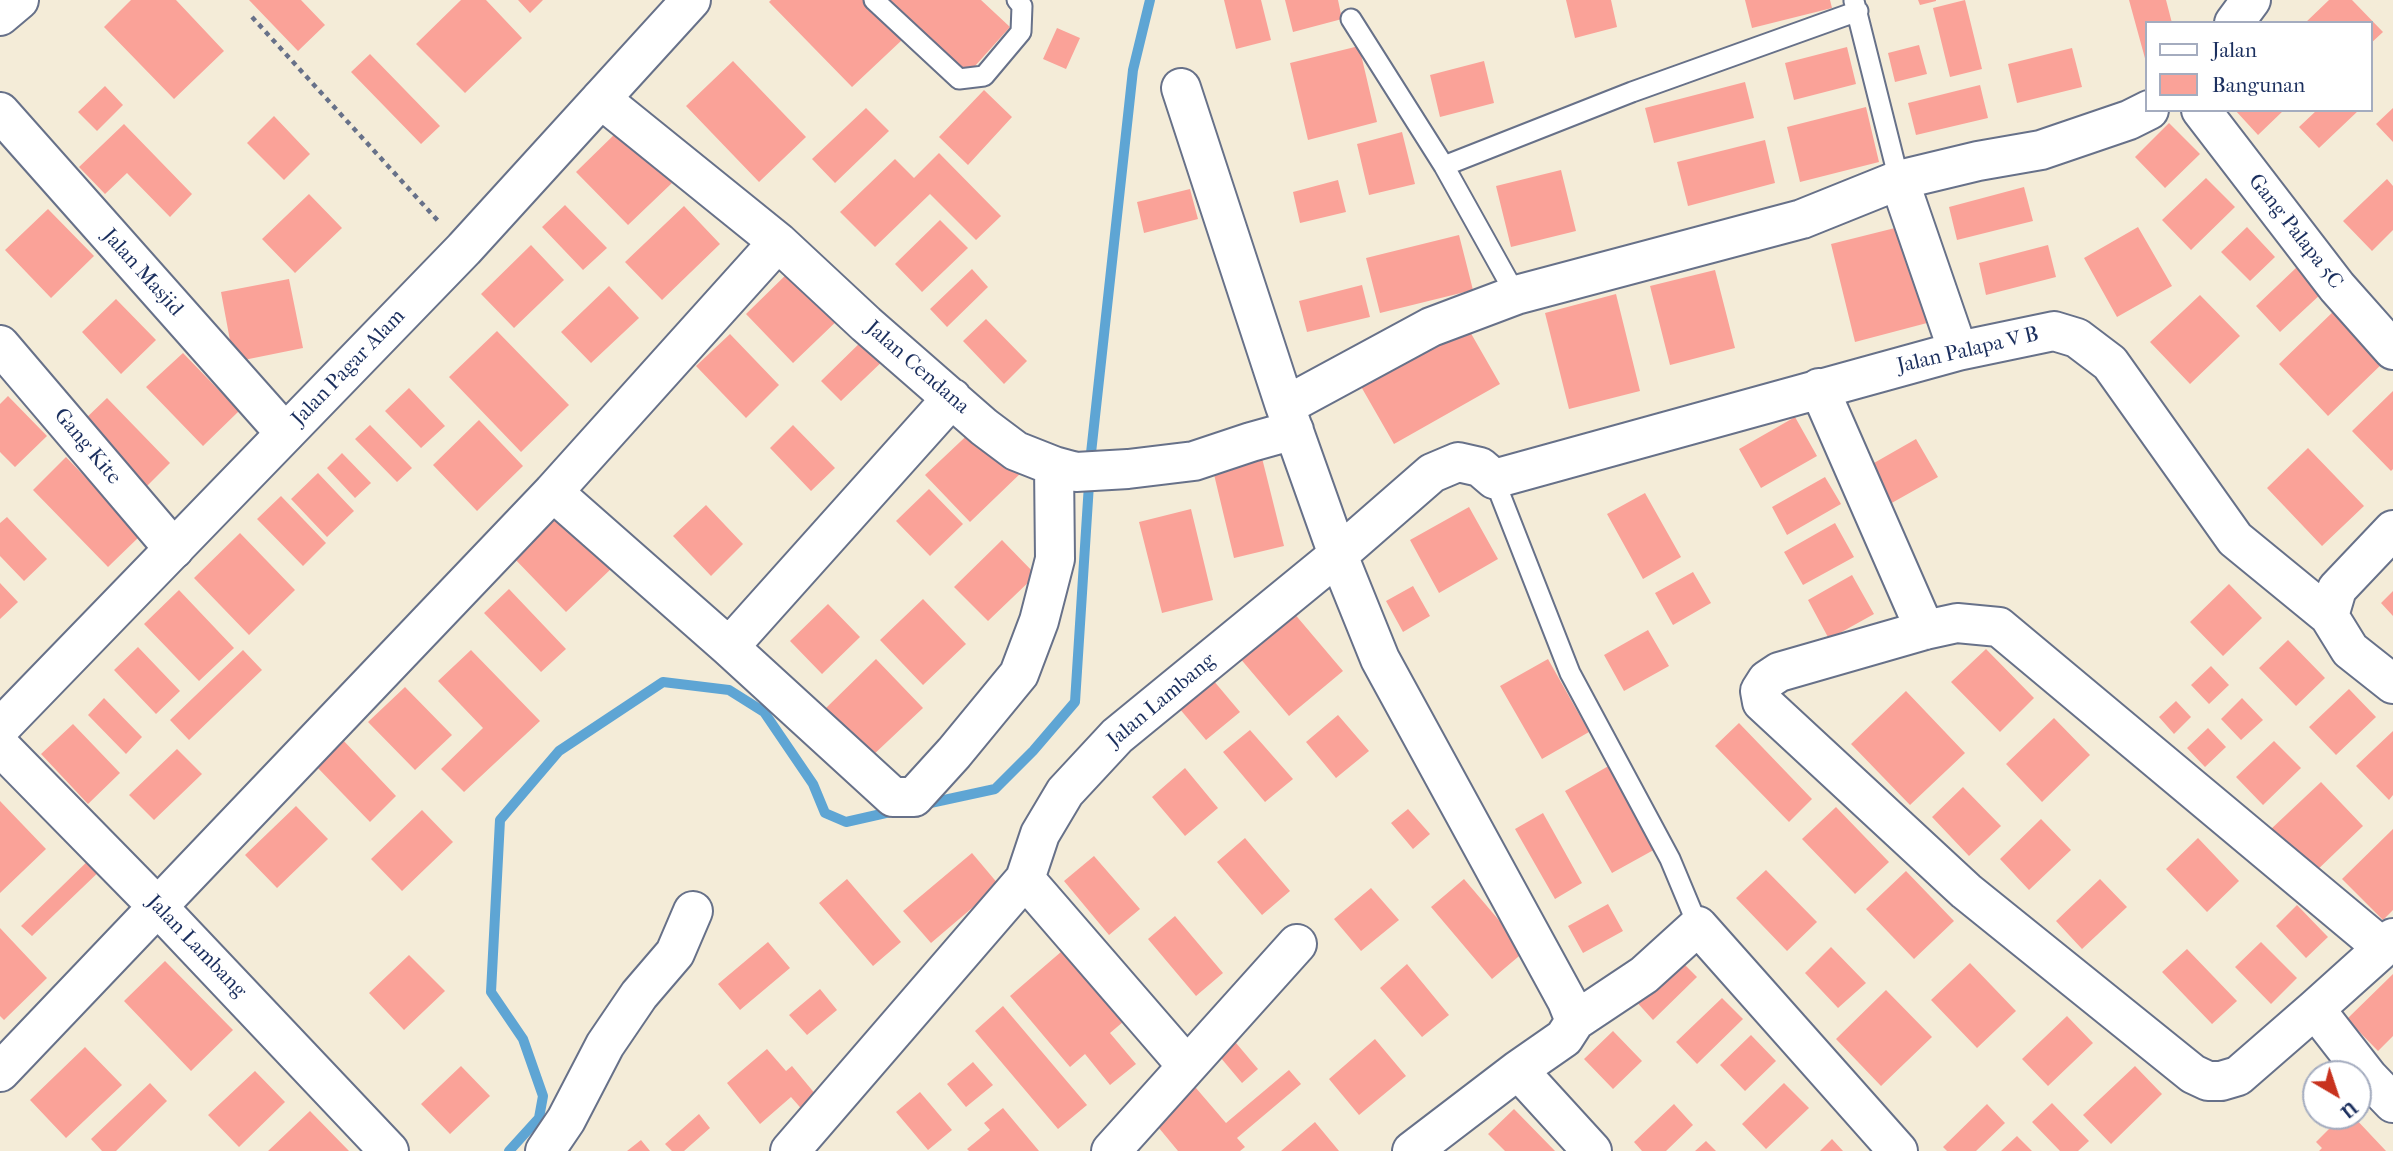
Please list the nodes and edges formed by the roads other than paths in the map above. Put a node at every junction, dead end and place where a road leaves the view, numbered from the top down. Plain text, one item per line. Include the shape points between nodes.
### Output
1 (691, 0) edge
2 (874, 0) edge
3 (1017, 0) edge
4 (2251, 0) edge
5 (1856, 6) edge
6 (1351, 19) dead end
7 (2235, 21) edge
8 (1181, 88) dead end
9 (601, 99) junction
10 (0, 112) edge
11 (2145, 112) edge
12 (2203, 112) edge
13 (1444, 166) junction
14 (1899, 180) junction
15 (778, 242) junction
16 (1516, 295) junction
17 (0, 345) edge
18 (2393, 350) edge
19 (1958, 351) junction
20 (1819, 388) junction
21 (952, 398) junction
22 (1290, 418) junction
23 (285, 433) junction
24 (1065, 469) junction
25 (1494, 479) junction
26 (553, 492) junction
27 (2393, 530) edge
28 (174, 550) junction
29 (1338, 555) junction
30 (2329, 617) junction
31 (1925, 630) junction
32 (729, 647) junction
33 (2393, 684) edge
34 (0, 728) edge
35 (0, 746) edge
36 (1025, 879) junction
37 (157, 906) junction
38 (693, 911) dead end
39 (1698, 926) junction
40 (2388, 943) edge
41 (1297, 944) dead end
42 (2315, 1009) junction
43 (1576, 1021) junction
44 (1187, 1066) junction
45 (1518, 1070) junction
46 (0, 1072) edge
47 (2393, 1103) edge
48 (389, 1151) edge
49 (545, 1151) edge
50 (790, 1151) edge
51 (1111, 1151) edge
52 (1412, 1151) edge
53 (1592, 1151) edge
54 (1898, 1151) edge

1 - 9 street, Jalan Pagar Alam
2 - 3 lane via 959,79 973,79 984,76 1021,32 1022,6
4 - 7 street
5 - 13 lane
5 - 14 lane
6 - 13 lane
8 - 22 street
9 - 15 street, Jalan Cendana
9 - 23 street, Jalan Pagar Alam via 464,249
10 - 23 street, Jalan Masjid
11 - 14 street, Jalan Cendana via 2040,150
12 - 18 street, Gang Palapa 5C via 2337,287
13 - 16 lane
14 - 16 street, Jalan Cendana via 1802,219
14 - 19 street
15 - 21 street, Jalan Cendana
15 - 26 street
16 - 22 street, Jalan Cendana via 1430,327
17 - 28 street, Gang Kite
19 - 20 street, Jalan Palapa V B
19 - 30 street, Jalan Palapa V B via 2053,331 2077,338 2110,363 2235,539
20 - 25 street, Jalan Palapa V B
20 - 31 street
21 - 24 street, Jalan Cendana via 1016,451
21 - 32 street
22 - 24 street, Jalan Cendana via 1251,442 1194,461 1128,469
22 - 29 street
23 - 28 street, Jalan Pagar Alam
24 - 32 street via 1055,559 1019,674 914,797 893,797
25 - 29 street, Jalan Lambang via 1480,467 1458,462 1432,473
25 - 39 lane via 1570,673 1670,859
26 - 32 street
26 - 37 street
27 - 30 street via 2337,589
28 - 34 street, Jalan Pagar Alam
29 - 36 street, Jalan Lambang via 1117,736 1065,792 1040,834
29 - 43 street via 1380,659
30 - 33 street, Jalan Palapa V B via 2350,650
31 - 40 street via 1957,623 1999,627
31 - 42 street via 1779,672 1760,691 1762,702 1965,891 2193,1074 2208,1081 2238,1076
35 - 37 street, Jalan Lambang
36 - 44 street
36 - 50 street
37 - 46 street
37 - 48 street, Jalan Lambang
38 - 49 street via 675,953 605,1045
39 - 43 street via 1644,975
39 - 54 street
40 - 42 street
41 - 44 street
42 - 47 street
43 - 45 street via 1564,1038
44 - 51 street
45 - 52 street
45 - 53 street

